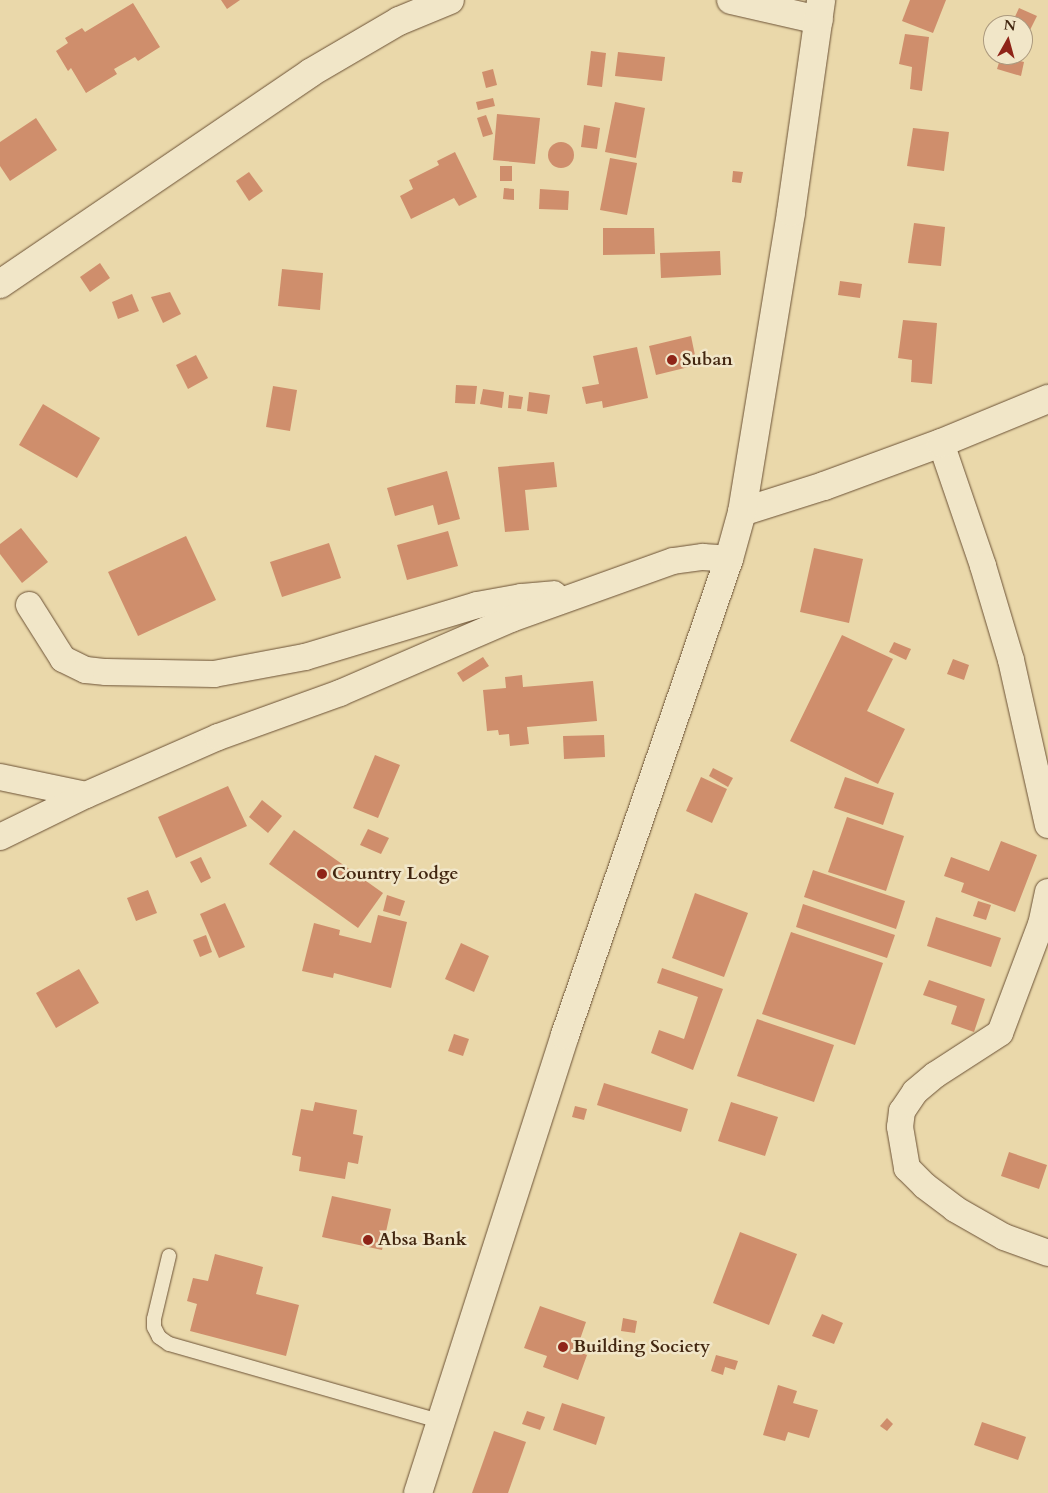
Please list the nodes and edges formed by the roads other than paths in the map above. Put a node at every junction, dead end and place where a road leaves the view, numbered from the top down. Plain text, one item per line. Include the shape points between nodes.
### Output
1 (450, 0) edge
2 (731, 0) edge
3 (820, 10) edge
4 (0, 284) edge
5 (1048, 399) edge
6 (941, 443) junction
7 (742, 512) junction
8 (730, 559) junction
9 (578, 595) junction
10 (29, 605) dead end
11 (0, 777) edge
12 (86, 795) junction
13 (1048, 825) edge
14 (0, 837) edge
15 (1048, 892) edge
16 (1048, 1253) edge
17 (169, 1256) dead end
18 (442, 1422) junction
19 (418, 1493) edge

1 - 4 main road via 399,21 310,73
2 - 3 main road
3 - 7 main road
5 - 6 main road
6 - 7 main road
6 - 13 street via 1011,660
7 - 8 main road
8 - 9 street via 704,557 673,561
8 - 18 main road via 565,1035
9 - 10 street via 548,594 477,605 305,657 214,674 86,670 63,659
9 - 12 street via 511,619 340,693 218,737
11 - 12 street
12 - 14 street
15 - 16 street via 1041,924 1000,1033 935,1075 915,1092 902,1111 900,1127 907,1168 925,1186 955,1209 1004,1237
17 - 18 lane via 154,1327 159,1337 169,1344
18 - 19 main road

